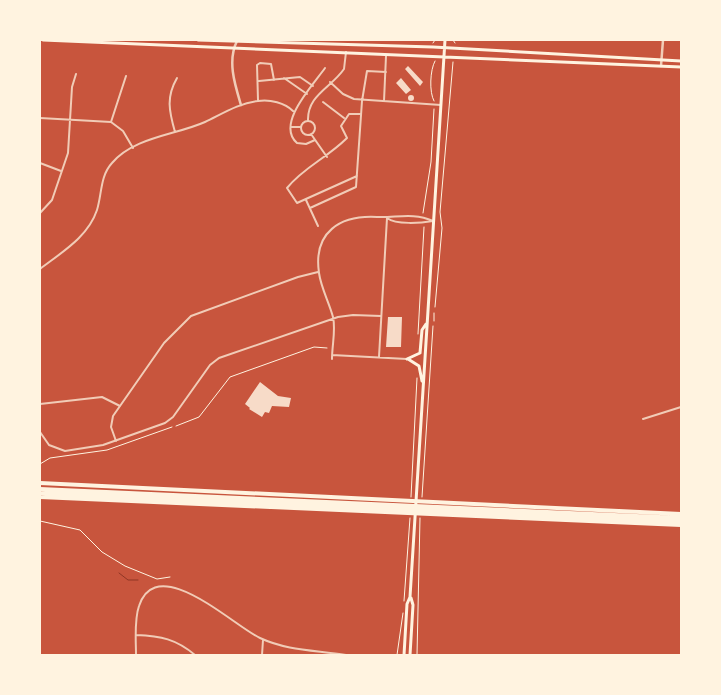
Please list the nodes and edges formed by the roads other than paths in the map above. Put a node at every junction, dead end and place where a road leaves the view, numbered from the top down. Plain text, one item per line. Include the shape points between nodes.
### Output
1 (43, 40) edge
2 (198, 40) edge
3 (445, 40) edge
4 (663, 40) edge
5 (231, 41) edge
6 (237, 41) edge
7 (346, 46) junction
8 (234, 48) junction
9 (444, 48) junction
10 (346, 52) junction
11 (386, 54) junction
12 (444, 56) junction
13 (662, 60) junction
14 (681, 61) edge
15 (661, 66) junction
16 (681, 67) edge
17 (325, 68) dead end
18 (386, 72) junction
19 (76, 74) dead end
20 (126, 76) dead end
21 (176, 78) dead end
22 (284, 78) junction
23 (274, 80) junction
24 (259, 81) junction
25 (330, 82) junction
26 (313, 86) junction
27 (307, 94) junction
28 (258, 101) junction
29 (362, 101) junction
30 (323, 102) dead end
31 (384, 102) junction
32 (241, 105) junction
33 (441, 105) junction
34 (294, 111) junction
35 (361, 114) junction
36 (40, 118) edge
37 (344, 118) junction
38 (70, 120) junction
39 (308, 121) junction
40 (111, 122) junction
41 (291, 126) junction
42 (302, 127) junction
43 (175, 132) junction
44 (311, 134) junction
45 (315, 140) junction
46 (132, 148) junction
47 (327, 157) junction
48 (40, 163) edge
49 (60, 171) junction
50 (357, 176) junction
51 (306, 200) junction
52 (310, 208) junction
53 (40, 212) edge
54 (386, 218) junction
55 (433, 220) junction
56 (318, 226) dead end
57 (40, 269) edge
58 (318, 272) junction
59 (381, 316) junction
60 (333, 319) junction
61 (427, 324) junction
62 (332, 355) junction
63 (379, 358) junction
64 (332, 359) dead end
65 (407, 359) junction
66 (423, 389) junction
67 (40, 404) edge
68 (120, 406) junction
69 (681, 407) edge
70 (643, 419) dead end
71 (40, 432) edge
72 (116, 441) junction
73 (40, 484) edge
74 (40, 489) edge
75 (40, 493) edge
76 (40, 497) edge
77 (681, 514) edge
78 (681, 518) edge
79 (681, 524) edge
80 (410, 597) junction
81 (136, 636) junction
82 (263, 639) junction
83 (309, 653) edge
84 (136, 655) edge
85 (195, 655) edge
86 (262, 655) edge
87 (346, 655) edge
88 (404, 655) edge
89 (410, 655) edge

1 - 8 main road
2 - 5 main road
3 - 9 main road
4 - 13 street
5 - 6 main road
5 - 8 street
6 - 7 main road
6 - 8 street
7 - 9 main road
7 - 10 main road
8 - 10 main road
8 - 32 street via 233,77
9 - 12 main road
9 - 13 main road
10 - 11 main road
10 - 25 street via 344,69
11 - 12 main road
11 - 18 street
12 - 15 main road
12 - 33 main road
13 - 14 main road
13 - 15 street
15 - 16 main road
17 - 26 street
18 - 29 street via 367,72
18 - 31 street
19 - 38 street
20 - 40 street
21 - 43 street via 168,102
22 - 23 street
22 - 26 street via 300,76
22 - 27 street
23 - 24 street
23 - 24 street via 271,64 260,63 257,65
24 - 28 street
25 - 29 street via 348,97
25 - 39 street via 311,102
26 - 27 street
27 - 34 street
28 - 32 street
28 - 34 street via 276,102
29 - 31 street
29 - 35 street
30 - 37 street
31 - 33 street
32 - 43 street
33 - 55 main road
34 - 41 street
35 - 37 street via 349,114
35 - 50 street
36 - 38 street
37 - 47 street via 341,126 347,138
38 - 40 street
38 - 49 street via 68,153
39 - 42 street
39 - 44 street via 315,126
40 - 46 street via 123,131
41 - 42 street
41 - 45 street via 297,143
42 - 44 street via 304,133
43 - 46 street
44 - 45 street
45 - 47 street
46 - 57 street via 115,160 106,172 97,211 88,229
47 - 51 street via 299,173 287,188 296,203
48 - 49 street
49 - 53 street via 52,200
50 - 51 street
50 - 52 street via 356,187
51 - 52 street
52 - 56 street
54 - 55 street via 394,215
54 - 55 street via 424,223
54 - 58 street via 356,217 337,225 322,244
54 - 59 street
55 - 61 main road
58 - 60 street
58 - 68 street via 191,316 164,343
59 - 60 street via 354,315
59 - 63 street
60 - 62 street
60 - 72 street via 214,361 170,421
61 - 65 main road via 422,330 420,353
61 - 66 main road
62 - 63 street
62 - 64 street
63 - 65 street
65 - 66 main road via 419,366
66 - 80 main road
67 - 68 street via 102,397
68 - 72 street via 111,422
69 - 70 street
71 - 72 street via 49,445 65,451
73 - 77 highway
74 - 78 highway
75 - 79 highway
76 - 79 highway
80 - 88 main road
80 - 89 main road via 413,605
81 - 82 street via 139,606 148,592 168,586 208,602 243,629
81 - 84 street
81 - 85 street via 169,638
82 - 83 street
82 - 86 street
83 - 87 street

